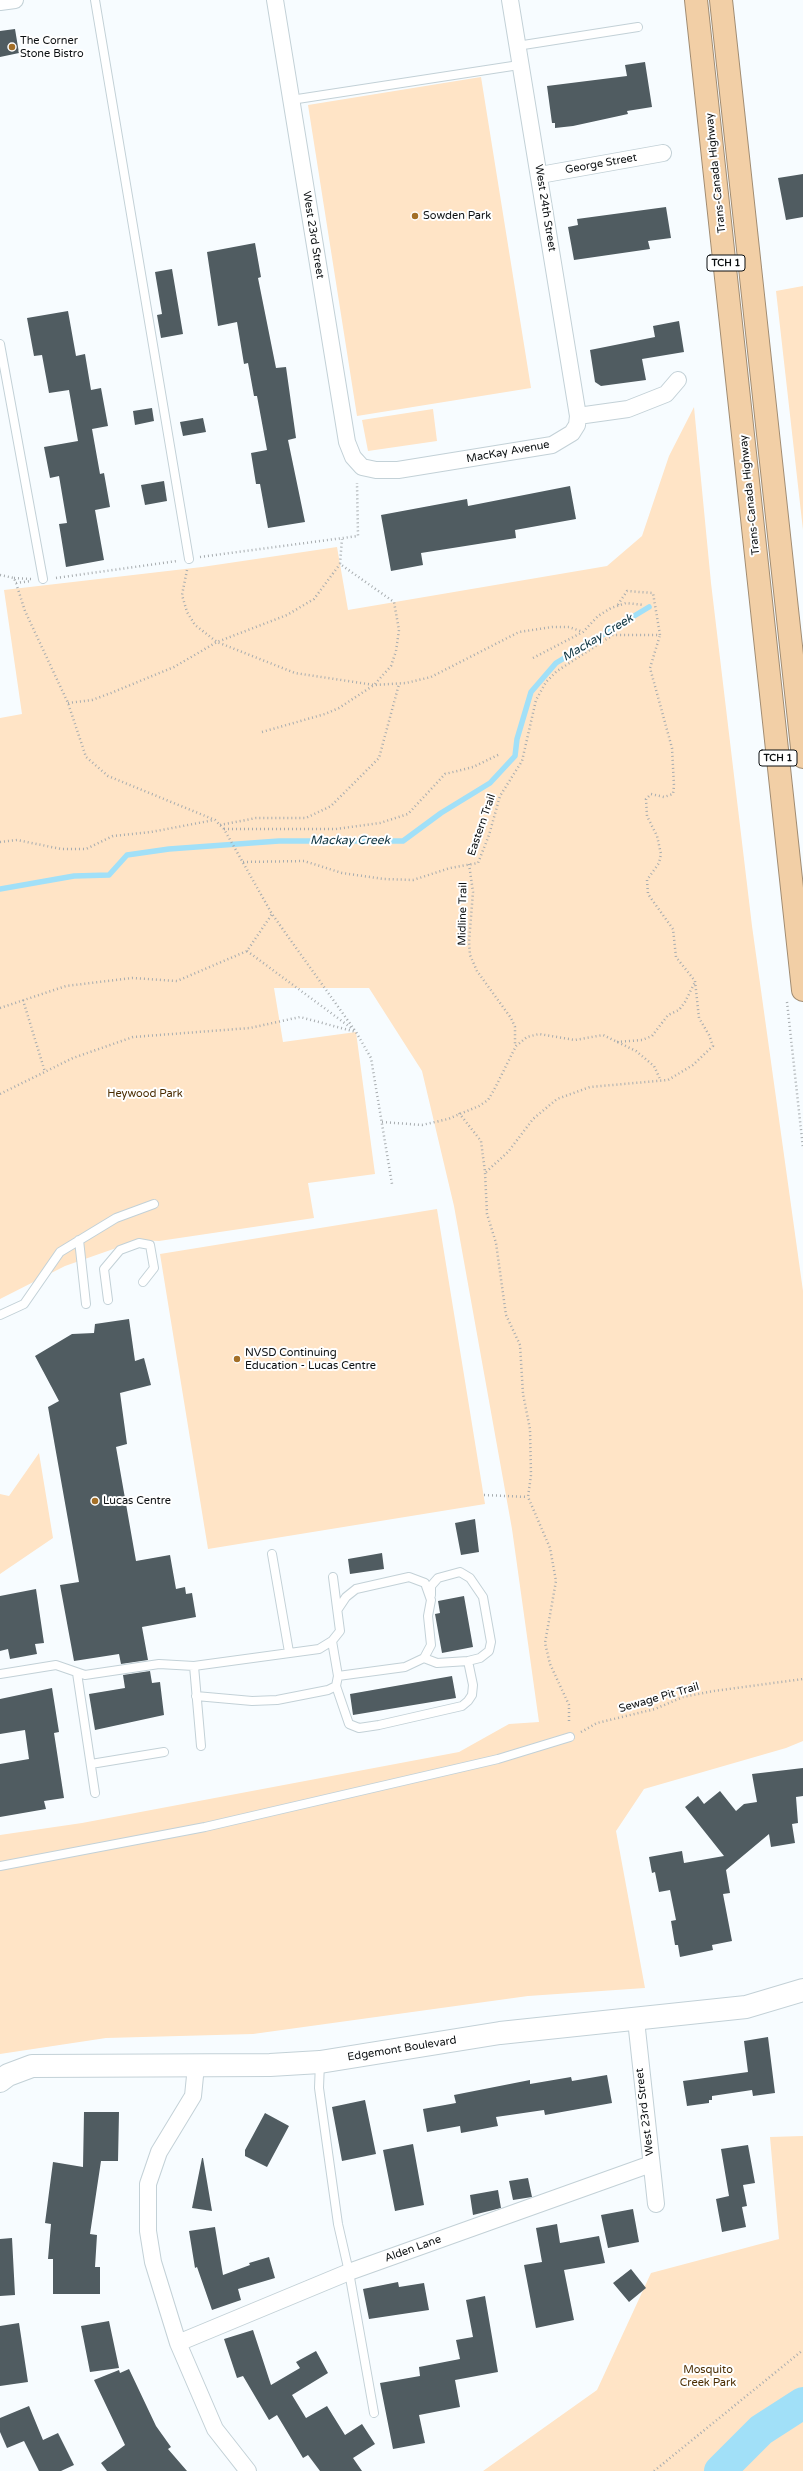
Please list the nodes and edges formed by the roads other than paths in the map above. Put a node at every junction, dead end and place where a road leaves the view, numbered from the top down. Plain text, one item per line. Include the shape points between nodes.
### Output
1 (15, 0) edge
2 (95, 0) edge
3 (275, 0) edge
4 (510, 0) edge
5 (696, 0) edge
6 (721, 0) edge
7 (729, 0) edge
8 (0, 2) edge
9 (638, 27) dead end
10 (517, 46) junction
11 (519, 65) junction
12 (291, 100) junction
13 (735, 116) junction
14 (663, 153) dead end
15 (540, 175) junction
16 (0, 344) edge
17 (678, 380) dead end
18 (578, 416) junction
19 (362, 467) joint
20 (189, 559) road end
21 (43, 579) road end
22 (803, 757) edge
23 (803, 990) edge
24 (154, 1204) dead end
25 (78, 1240) junction
26 (143, 1282) dead end
27 (108, 1300) dead end
28 (86, 1304) dead end
29 (0, 1315) edge
30 (272, 1554) dead end
31 (333, 1577) dead end
32 (431, 1600) junction
33 (338, 1609) junction
34 (332, 1641) junction
35 (289, 1652) junction
36 (424, 1658) junction
37 (468, 1661) junction
38 (194, 1666) junction
39 (77, 1673) junction
40 (0, 1674) edge
41 (338, 1676) junction
42 (336, 1686) junction
43 (196, 1696) junction
44 (570, 1737) road end
45 (201, 1746) dead end
46 (164, 1752) dead end
47 (90, 1764) junction
48 (95, 1792) dead end
49 (0, 1866) edge
50 (803, 1990) edge
51 (636, 2020) junction
52 (320, 2062) junction
53 (196, 2066) junction
54 (0, 2081) edge
55 (651, 2164) junction
56 (656, 2204) dead end
57 (349, 2272) junction
58 (178, 2343) junction
59 (374, 2413) dead end
60 (248, 2471) edge

1 - 8 street
2 - 20 lane
3 - 12 street, West 23rd Street
4 - 10 street, West 24th Street
5 - 23 highway, Trans-Canada Highway / TCH 1
6 - 13 highway, TCH 1
7 - 13 highway
9 - 10 lane
10 - 11 street, West 24th Street
11 - 12 lane
11 - 15 street, West 24th Street
12 - 19 street, West 23rd Street via 347,442 353,457
13 - 22 highway, TCH 1
14 - 15 street, George Street
15 - 18 street, West 24th Street
16 - 21 lane
17 - 18 street via 666,394 628,409
18 - 19 street, MacKay Avenue via 578,425 572,432 552,445 398,470
24 - 25 lane via 116,1218
25 - 28 lane
25 - 29 lane via 60,1252 24,1304
26 - 27 lane via 154,1268 150,1245 139,1243 120,1250 104,1269
30 - 35 lane
31 - 33 lane
32 - 33 lane via 425,1583 409,1577 356,1589 346,1597
32 - 36 lane via 428,1616 431,1645
32 - 37 lane via 431,1586 438,1578 460,1572 470,1578 483,1597 490,1647 480,1658
33 - 34 lane via 340,1631
34 - 35 lane via 319,1649
34 - 41 lane
35 - 38 lane
36 - 37 lane via 437,1663
36 - 41 lane via 405,1667
37 - 42 lane via 473,1685 472,1695 462,1706 379,1725 359,1728 349,1724
38 - 39 lane via 159,1664 85,1675
38 - 43 lane
39 - 40 lane via 56,1665
39 - 47 lane
41 - 42 lane
42 - 43 lane via 328,1690 277,1700 252,1701
43 - 45 lane
44 - 49 lane via 498,1759 205,1827
46 - 47 lane
47 - 48 lane
50 - 51 street, Edgemont Boulevard via 746,2007
51 - 52 street, Edgemont Boulevard via 500,2033
51 - 55 street, West 23rd Street
52 - 53 street, Edgemont Boulevard
52 - 57 lane via 319,2088 338,2224
53 - 54 street, Edgemont Boulevard via 32,2066 8,2075
53 - 58 street via 193,2096 159,2152 148,2184 148,2231 153,2262
55 - 56 street, West 23rd Street
55 - 57 street, Alden Lane
57 - 58 street, Alden Lane
57 - 59 lane
58 - 60 street via 215,2429

